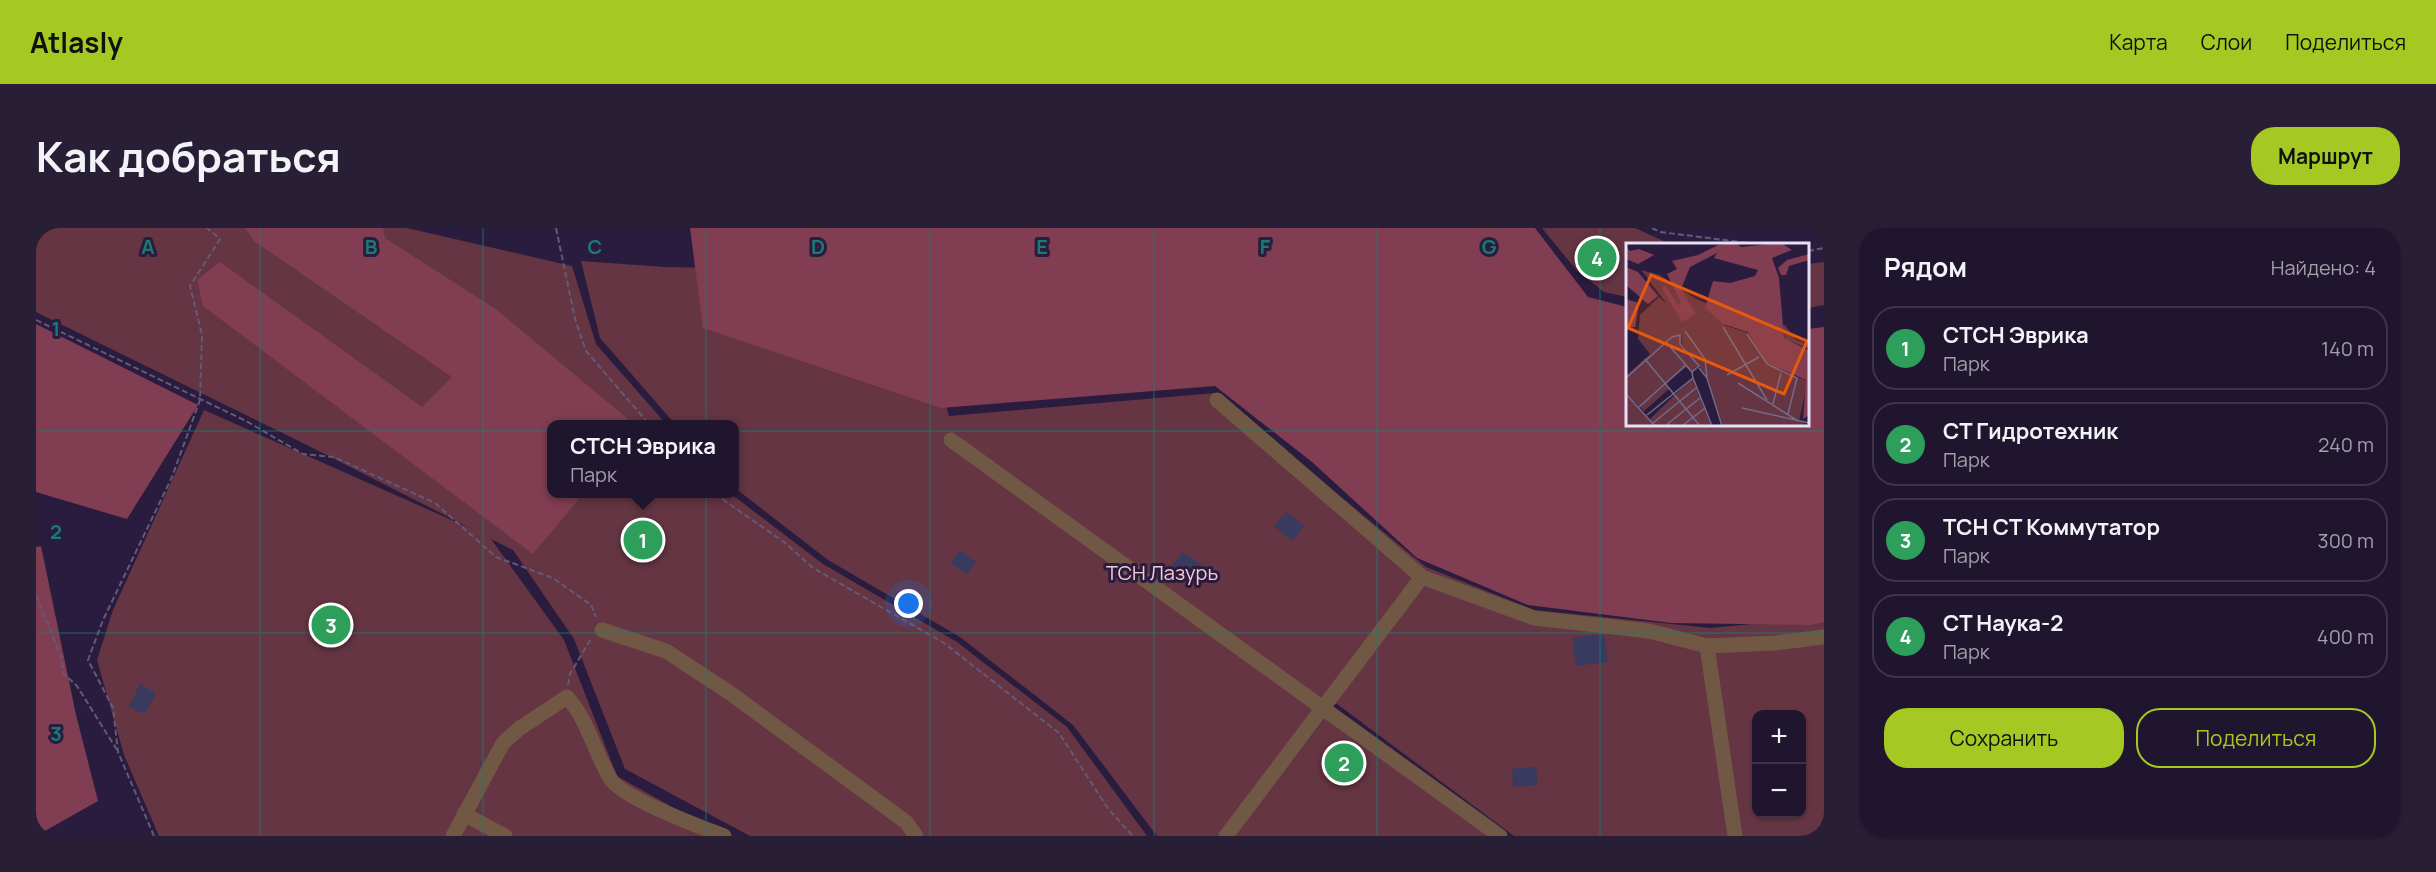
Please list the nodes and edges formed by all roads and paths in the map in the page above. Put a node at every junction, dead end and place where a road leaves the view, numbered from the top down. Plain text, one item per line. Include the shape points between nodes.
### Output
1 (207, 228) edge
2 (556, 228) edge
3 (1652, 228) edge
4 (1748, 243) edge
5 (1824, 248) edge
6 (1809, 251) edge
7 (36, 320) edge
8 (200, 400) junction
9 (1217, 400) dead end
10 (646, 420) edge
11 (951, 440) dead end
12 (721, 498) edge
13 (1422, 577) junction
14 (36, 595) edge
15 (602, 630) junction
16 (1824, 637) edge
17 (1707, 646) junction
18 (567, 697) junction
19 (1322, 709) junction
20 (118, 752) junction
21 (464, 814) junction
22 (154, 836) edge
23 (453, 836) edge
24 (505, 836) edge
25 (724, 836) edge
26 (916, 836) edge
27 (1133, 836) edge
28 (1226, 836) edge
29 (1500, 836) edge
30 (1735, 836) edge

1 - 8 path via 220,239 190,286 202,335
2 - 10 path via 575,319 586,351
3 - 4 path
5 - 6 path
7 - 8 path
8 - 15 path via 303,454 334,457 435,503 496,557 553,578 591,605
8 - 20 path via 172,477 103,620 88,660 113,708
9 - 13 lane
11 - 19 lane
12 - 27 path via 784,542 813,568 944,643 1059,733 1109,810
13 - 17 lane via 1534,618 1649,631
13 - 19 lane
14 - 20 path via 64,674 77,686
15 - 18 path via 591,639 570,674
15 - 26 lane via 666,651 906,822
16 - 17 lane via 1775,644
17 - 30 lane
18 - 21 lane via 503,743
18 - 25 lane via 580,712 611,782 651,807
19 - 28 lane
19 - 29 lane
20 - 22 path
21 - 23 lane
21 - 24 lane

